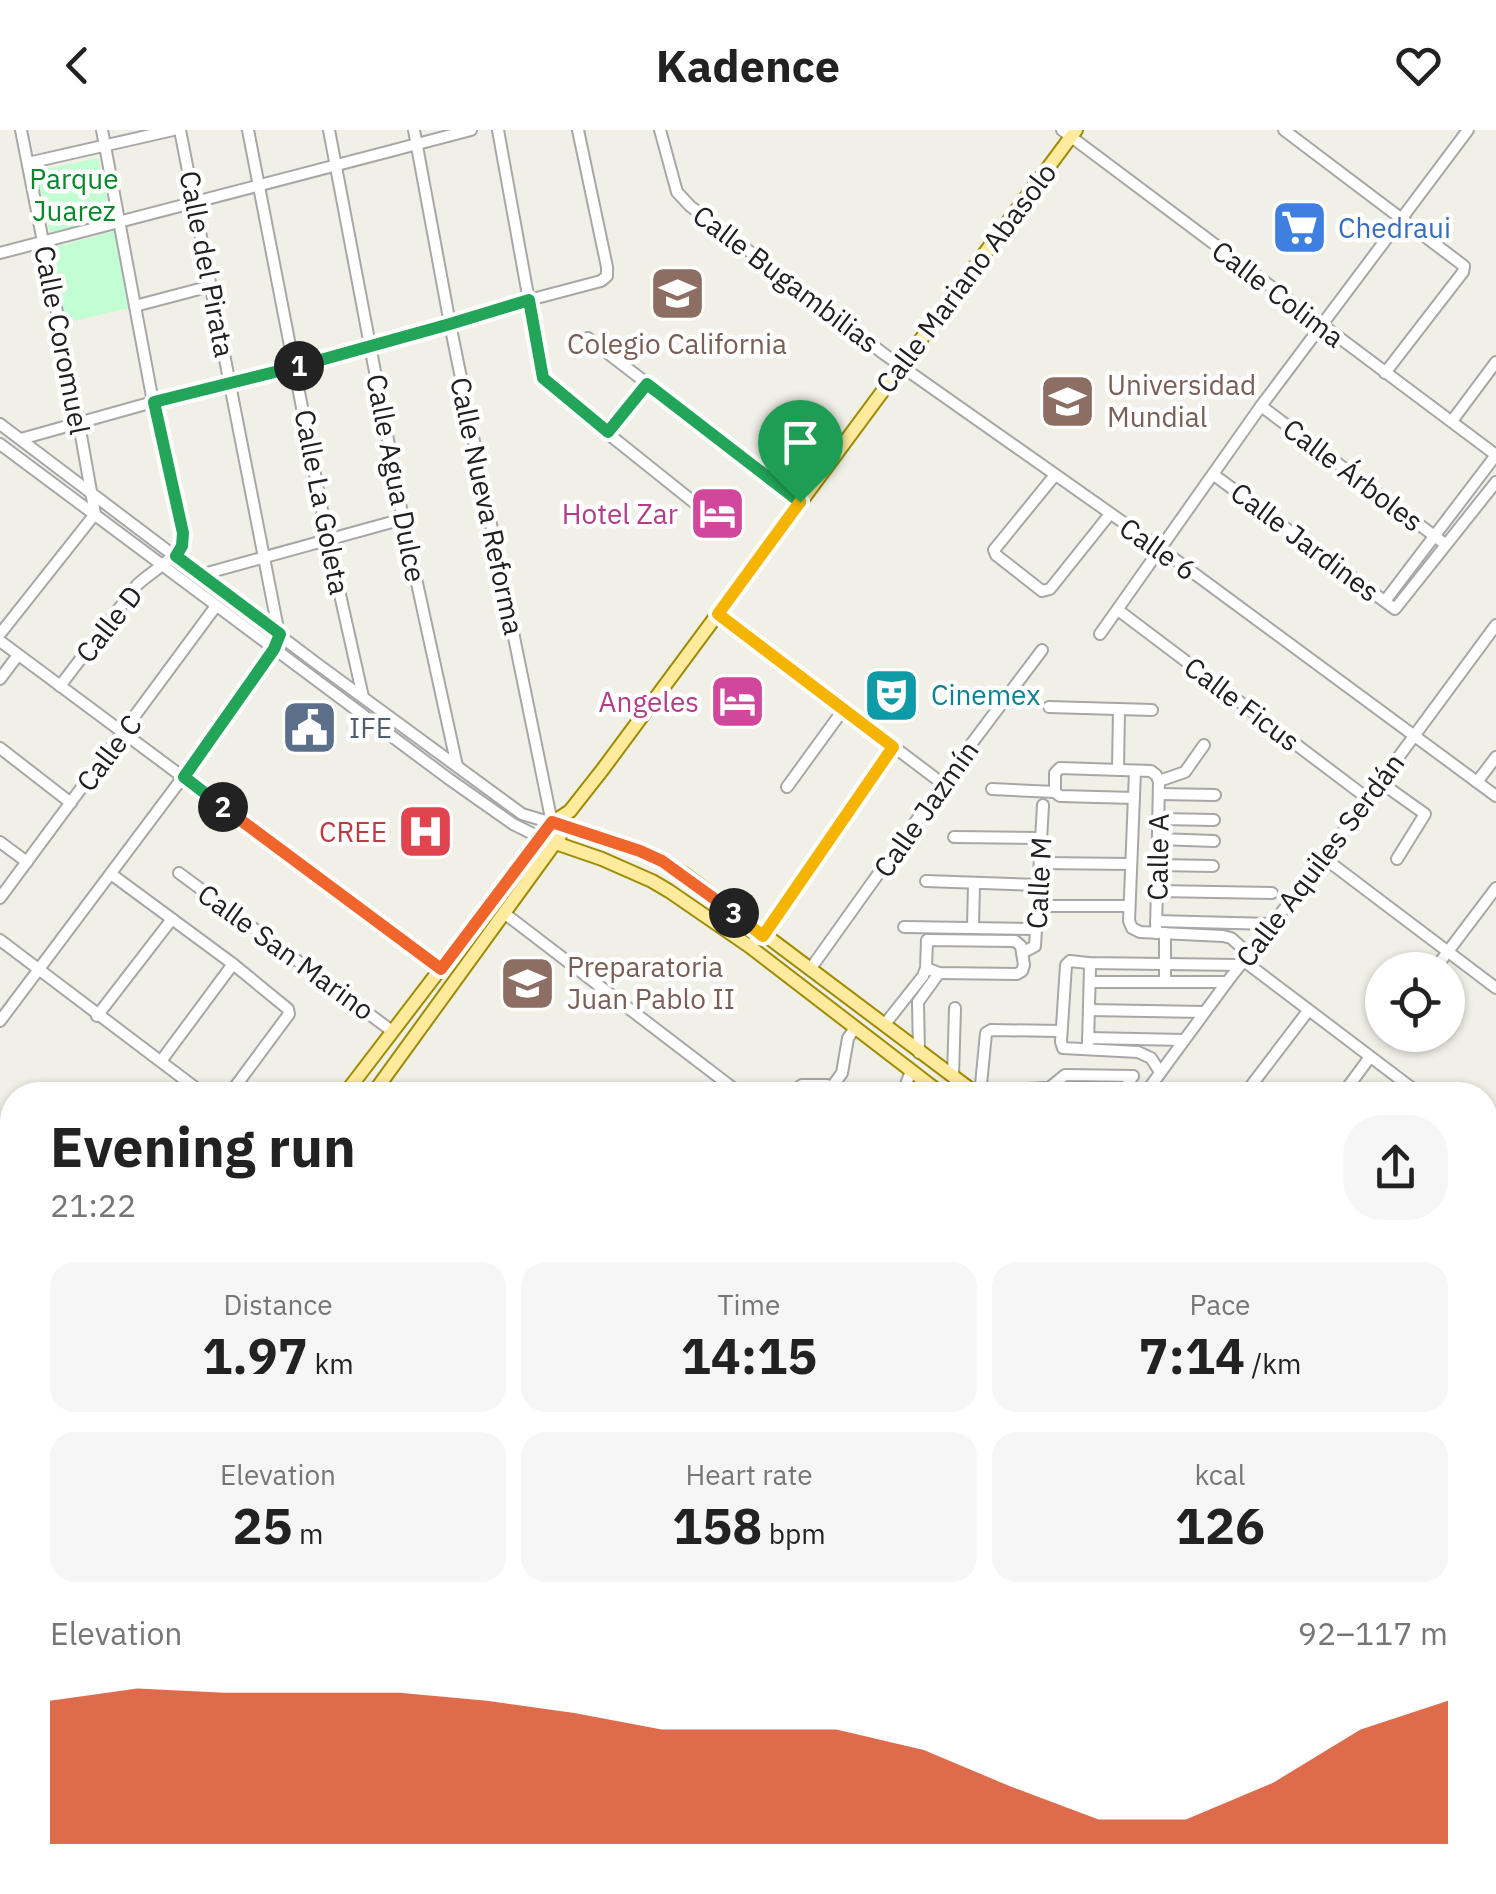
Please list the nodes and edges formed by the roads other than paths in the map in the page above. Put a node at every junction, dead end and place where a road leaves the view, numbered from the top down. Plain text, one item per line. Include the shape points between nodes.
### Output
1 (21, 130) edge
2 (102, 130) edge
3 (177, 130) edge
4 (248, 130) edge
5 (329, 130) edge
6 (414, 130) edge
7 (471, 130) edge
8 (498, 130) edge
9 (578, 130) edge
10 (660, 130) edge
11 (1284, 130) edge
12 (1468, 130) edge
13 (1069, 132) edge
14 (417, 144) junction
15 (106, 146) junction
16 (28, 163) junction
17 (337, 166) junction
18 (259, 186) junction
19 (194, 201) junction
20 (1402, 220) junction
21 (119, 224) junction
22 (43, 243) junction
23 (0, 254) edge
24 (211, 286) junction
25 (529, 300) junction
26 (135, 306) junction
27 (450, 324) junction
28 (1322, 327) junction
29 (588, 338) dead end
30 (370, 346) junction
31 (1496, 362) edge
32 (900, 365) junction
33 (295, 366) junction
34 (1386, 373) junction
35 (230, 382) junction
36 (647, 384) junction
37 (154, 402) junction
38 (1261, 406) junction
39 (1452, 421) junction
40 (0, 424) edge
41 (80, 424) junction
42 (608, 432) junction
43 (20, 439) junction
44 (0, 444) edge
45 (1496, 455) edge
46 (1055, 475) junction
47 (1214, 475) junction
48 (1496, 482) edge
49 (92, 491) junction
50 (800, 502) junction
51 (696, 504) dead end
52 (94, 514) junction
53 (1110, 514) junction
54 (403, 520) junction
55 (1434, 535) junction
56 (328, 541) junction
57 (1446, 544) junction
58 (1161, 549) junction
59 (176, 556) junction
60 (263, 558) junction
61 (162, 565) junction
62 (200, 575) junction
63 (1385, 601) junction
64 (216, 606) junction
65 (1118, 610) junction
66 (718, 614) junction
67 (1496, 626) edge
68 (280, 634) junction
69 (1100, 634) dead end
70 (0, 638) edge
71 (274, 649) junction
72 (1042, 650) dead end
73 (18, 654) junction
74 (0, 679) edge
75 (60, 686) junction
76 (363, 698) junction
77 (1049, 707) dead end
78 (1118, 709) junction
79 (844, 710) junction
80 (1152, 710) dead end
81 (358, 712) junction
82 (124, 734) junction
83 (1414, 737) junction
84 (1204, 745) dead end
85 (893, 747) junction
86 (0, 748) edge
87 (1496, 757) edge
88 (457, 767) junction
89 (1118, 770) junction
90 (1135, 771) junction
91 (184, 777) junction
92 (449, 779) junction
93 (1159, 781) junction
94 (1380, 782) junction
95 (1477, 782) junction
96 (943, 784) junction
97 (787, 788) dead end
98 (992, 790) dead end
99 (1055, 792) junction
100 (1159, 794) junction
101 (1216, 795) dead end
102 (1496, 796) edge
103 (1134, 798) junction
104 (1368, 798) junction
105 (71, 803) junction
106 (1043, 805) dead end
107 (1158, 819) junction
108 (1214, 820) dead end
109 (558, 825) junction
110 (541, 838) junction
111 (954, 838) dead end
112 (1041, 838) junction
113 (1158, 839) junction
114 (1214, 841) dead end
115 (0, 842) edge
116 (556, 842) junction
117 (1132, 858) junction
118 (1324, 858) junction
119 (1158, 859) junction
120 (1397, 860) dead end
121 (27, 862) junction
122 (1040, 863) junction
123 (1213, 866) dead end
124 (111, 874) junction
125 (179, 874) dead end
126 (926, 881) dead end
127 (974, 883) junction
128 (1039, 885) junction
129 (1157, 891) junction
130 (1495, 893) edge
131 (1272, 894) dead end
132 (0, 898) edge
133 (1038, 906) junction
134 (1129, 906) junction
135 (504, 913) junction
136 (172, 919) junction
137 (1272, 924) junction
138 (904, 926) dead end
139 (973, 928) junction
140 (1036, 929) junction
141 (1159, 929) junction
142 (763, 936) junction
143 (0, 940) edge
144 (749, 946) junction
145 (1021, 948) junction
146 (1448, 951) junction
147 (1244, 960) junction
148 (1088, 963) junction
149 (233, 964) junction
150 (1166, 964) junction
151 (811, 968) junction
152 (926, 968) junction
153 (38, 969) junction
154 (441, 969) junction
155 (939, 974) junction
156 (1090, 982) junction
157 (1165, 982) junction
158 (1227, 982) junction
159 (1496, 988) edge
160 (955, 1008) dead end
161 (1089, 1010) junction
162 (1308, 1011) junction
163 (1204, 1012) junction
164 (98, 1016) junction
165 (0, 1021) edge
166 (885, 1024) junction
167 (856, 1028) junction
168 (392, 1031) junction
169 (1061, 1031) junction
170 (1184, 1040) junction
171 (1088, 1044) junction
172 (919, 1053) junction
173 (1370, 1057) junction
174 (161, 1061) junction
175 (911, 1070) junction
176 (1160, 1072) junction
177 (953, 1077) junction
178 (188, 1082) edge
179 (238, 1082) edge
180 (354, 1082) edge
181 (381, 1082) edge
182 (725, 1082) edge
183 (836, 1082) edge
184 (907, 1082) edge
185 (926, 1082) edge
186 (961, 1082) edge
187 (982, 1082) edge
188 (1058, 1082) edge
189 (1129, 1082) edge
190 (1153, 1082) edge
191 (1254, 1082) edge
192 (1352, 1082) edge
193 (1404, 1082) edge

1 - 16 street, Calle Coromuel
2 - 15 street
3 - 15 street
3 - 19 street, Calle del Pirata
4 - 18 street, Calle La Goleta
5 - 17 street, Calle Agua Dulce
6 - 14 street, Calle Nueva Reforma
7 - 14 street
8 - 25 street
9 - 25 street via 608,276
10 - 32 street, Calle Bugambilias via 682,198
11 - 20 street
12 - 20 street
13 - 28 street, Calle Colima
13 - 32 main road, Calle Mariano Abasolo
14 - 17 street
14 - 27 street, Calle Nueva Reforma
15 - 16 street
15 - 21 street
16 - 22 street, Calle Coromuel
17 - 18 street
17 - 30 street, Calle Agua Dulce
18 - 19 street
18 - 33 street, Calle La Goleta
19 - 21 street
19 - 24 street, Calle del Pirata
20 - 28 street
20 - 34 street via 1464,266
21 - 22 street
21 - 26 street
22 - 23 street
22 - 41 street, Calle Coromuel
24 - 26 street
24 - 35 street, Calle del Pirata
25 - 27 street
25 - 42 street via 543,378
26 - 37 street
27 - 30 street
27 - 109 street, Calle Nueva Reforma
28 - 34 street, Calle Colima
28 - 38 street
29 - 36 street
30 - 33 street
30 - 54 street, Calle Agua Dulce
31 - 39 street
32 - 46 street, Calle 6
32 - 50 main road, Calle Mariano Abasolo
33 - 35 street
33 - 56 street, Calle La Goleta
34 - 39 street, Calle Colima
35 - 37 street
35 - 60 street, Calle del Pirata
36 - 42 street
36 - 50 street
37 - 41 street
37 - 59 street via 183,533
38 - 47 street
38 - 55 street, Calle Árboles
39 - 45 street, Calle Colima
40 - 43 street
41 - 43 street
41 - 49 street, Calle Coromuel
42 - 51 street
43 - 49 street
44 - 52 street
45 - 55 street
46 - 53 street, Calle 6
46 - 53 street via 994,550 1042,591
47 - 58 street
47 - 63 street, Calle Jardines
48 - 57 street
49 - 52 street, Calle Coromuel
49 - 59 street
50 - 66 main road, Calle Mariano Abasolo
52 - 61 street
52 - 70 street
53 - 58 street, Calle 6
54 - 56 street
54 - 88 street, Calle Agua Dulce
55 - 57 street, Calle Árboles
55 - 63 street
56 - 60 street
56 - 76 street, Calle La Goleta
57 - 63 street, Calle Jardines via 1395,609
58 - 65 street
58 - 83 street, Calle 6
59 - 61 street, Calle D
59 - 62 street
60 - 62 street
60 - 68 street, Calle del Pirata
61 - 64 street
61 - 75 street, Calle D via 137,585
62 - 68 street
64 - 71 street
64 - 82 street, Calle C
65 - 69 street
65 - 104 street, Calle Ficus
66 - 79 street
66 - 109 main road, Calle Mariano Abasolo
67 - 83 street, Calle Aquiles Serdán
68 - 71 street
68 - 76 street
70 - 73 street
71 - 81 street
71 - 91 street
72 - 96 street, Calle Jazmín
73 - 74 street
73 - 75 street
75 - 82 street
76 - 81 street
76 - 88 street
77 - 78 street
78 - 80 street
78 - 89 street
79 - 85 street
79 - 97 street
81 - 92 street
82 - 91 street
82 - 105 street, Calle C
83 - 94 street, Calle Aquiles Serdán
83 - 95 street, Calle 6
84 - 93 street via 1185,772
85 - 96 street
85 - 142 street
86 - 105 street
87 - 95 street
88 - 92 street
88 - 109 street via 522,814
89 - 90 street
89 - 99 street via 1057,770
90 - 93 street via 1151,772
90 - 103 street
91 - 124 street
91 - 154 street
92 - 110 street
93 - 100 street, Calle A
94 - 104 street, Calle Aquiles Serdán
94 - 120 street via 1425,814
95 - 102 street, Calle 6
96 - 151 street, Calle Jazmín
98 - 99 street
99 - 103 street
100 - 101 street
100 - 107 street, Calle A
103 - 117 street
104 - 118 street, Calle Aquiles Serdán
105 - 121 street, Calle C
106 - 112 street, Calle M
107 - 108 street
107 - 113 street, Calle A
109 - 110 main road
109 - 116 main road
109 - 142 main road via 662,861
110 - 116 main road
110 - 154 main road
111 - 112 street
112 - 122 street, Calle M
113 - 114 street
113 - 119 street, Calle A
115 - 121 street
116 - 135 main road
116 - 144 main road via 652,881
117 - 119 street
117 - 122 street
117 - 134 street
118 - 137 street, Calle Aquiles Serdán
118 - 146 street
119 - 123 street
119 - 129 street, Calle A
121 - 132 street, Calle C
122 - 128 street, Calle M
124 - 136 street
124 - 153 street
125 - 168 street, Calle San Marino
126 - 127 street
127 - 128 street
127 - 139 street
128 - 133 street, Calle M
129 - 131 street
129 - 141 street, Calle A
130 - 146 street
133 - 134 street
133 - 140 street, Calle M
134 - 141 street via 1132,928
135 - 181 main road
135 - 182 street
136 - 149 street
136 - 164 street
137 - 141 street
137 - 147 street, Calle Aquiles Serdán
138 - 139 street
139 - 140 street
140 - 145 street, Calle M via 1035,946
141 - 147 street via 1231,938
141 - 150 street, Calle A
142 - 144 street
142 - 151 main road
143 - 153 street
144 - 167 main road
145 - 152 street via 928,940
145 - 155 street via 1024,965 1017,974
146 - 159 street
147 - 150 street
147 - 158 street, Calle Aquiles Serdán
147 - 162 street
148 - 150 street
148 - 156 street
148 - 169 street via 1066,965
149 - 174 street
149 - 179 street via 286,1005 288,1014
150 - 157 street, Calle A
151 - 166 main road
152 - 155 street
152 - 166 street
153 - 164 street
153 - 165 street
154 - 168 main road
155 - 172 street via 918,1002
156 - 157 street
156 - 161 street
157 - 158 street
158 - 163 street, Calle Aquiles Serdán
160 - 177 street
161 - 163 street
161 - 171 street
162 - 173 street
162 - 191 street
163 - 170 street, Calle Aquiles Serdán
164 - 174 street
166 - 172 main road
167 - 175 main road
167 - 183 street
168 - 180 main road
169 - 171 street via 1063,1048
169 - 187 street via 991,1030
170 - 171 street
170 - 176 street, Calle Aquiles Serdán
171 - 176 street via 1138,1052
172 - 175 main road
172 - 177 main road
173 - 192 street
173 - 193 street
174 - 178 street
175 - 184 street
175 - 185 main road
176 - 190 street, Calle Aquiles Serdán
177 - 186 main road
188 - 189 street via 1064,1075 1133,1076

